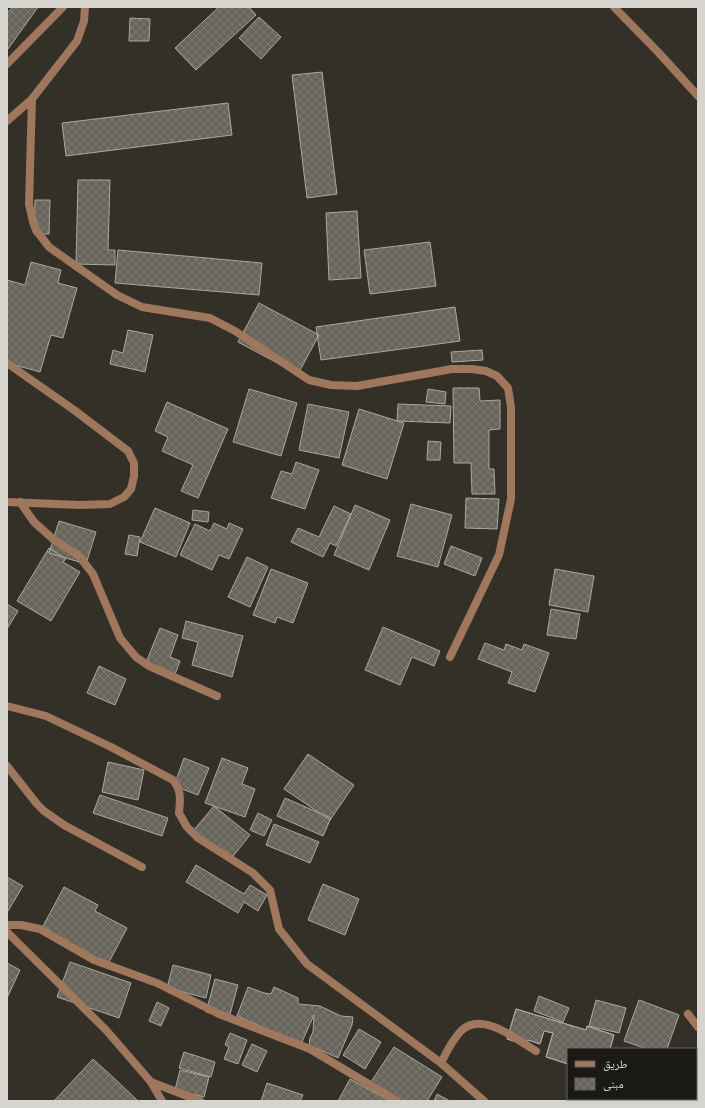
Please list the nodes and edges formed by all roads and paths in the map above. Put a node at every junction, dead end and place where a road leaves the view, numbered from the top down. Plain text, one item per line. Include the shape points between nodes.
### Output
1 (63, 7) edge
2 (85, 7) edge
3 (614, 7) edge
4 (7, 64) edge
5 (698, 96) edge
6 (32, 99) junction
7 (7, 121) edge
8 (7, 362) edge
9 (7, 502) edge
10 (20, 502) junction
11 (450, 657) dead end
12 (217, 696) dead end
13 (7, 706) edge
14 (7, 766) edge
15 (142, 867) dead end
16 (7, 925) edge
17 (7, 932) edge
18 (688, 1014) dead end
19 (698, 1027) edge
20 (536, 1052) dead end
21 (441, 1063) junction
22 (152, 1082) junction
23 (162, 1101) edge
24 (200, 1101) edge
25 (397, 1101) edge
26 (484, 1101) edge

1 - 4 street
2 - 6 street via 84,21 77,41
3 - 5 street
6 - 7 street
6 - 11 street via 29,204 36,230 49,247 118,295 142,307 210,318 316,382 357,386 452,369 472,369 497,376 508,388 511,408 511,500 499,555
8 - 10 street via 128,451 134,463 131,489 124,497 110,504
9 - 10 street
10 - 12 street via 34,522 52,539 79,556 88,567 120,638 136,657 149,666
13 - 21 street via 46,716 173,780 178,786 181,798 179,813 187,827 198,838 252,873 270,890 279,929 307,964
14 - 15 street via 44,811 64,825
16 - 25 street via 21,925 40,930 94,960 157,983 219,1014 310,1050
17 - 22 street via 106,1030
18 - 19 street
20 - 21 street via 495,1026 476,1022 462,1029 452,1041
21 - 26 street
22 - 23 street
22 - 24 street

